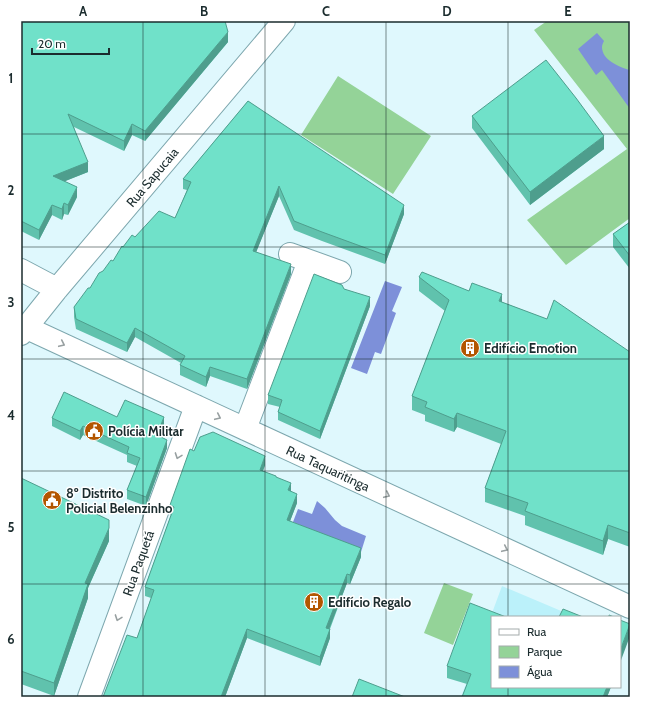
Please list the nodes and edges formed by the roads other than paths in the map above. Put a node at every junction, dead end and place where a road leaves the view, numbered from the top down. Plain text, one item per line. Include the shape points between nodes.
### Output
1 (281, 22) edge
2 (21, 270) edge
3 (340, 272) dead end
4 (57, 289) junction
5 (24, 331) edge
6 (196, 406) junction
7 (245, 429) junction
8 (630, 607) edge
9 (89, 697) edge

1 - 4 street, Rua Sapucaia
2 - 4 street
3 - 7 street via 299,257
4 - 5 street, Rua Sapucaia
5 -> 6 street, Rua Taquaritinga
6 -> 7 street, Rua Taquaritinga
6 -> 9 street, Rua Paquetá
7 -> 8 street, Rua Taquaritinga

